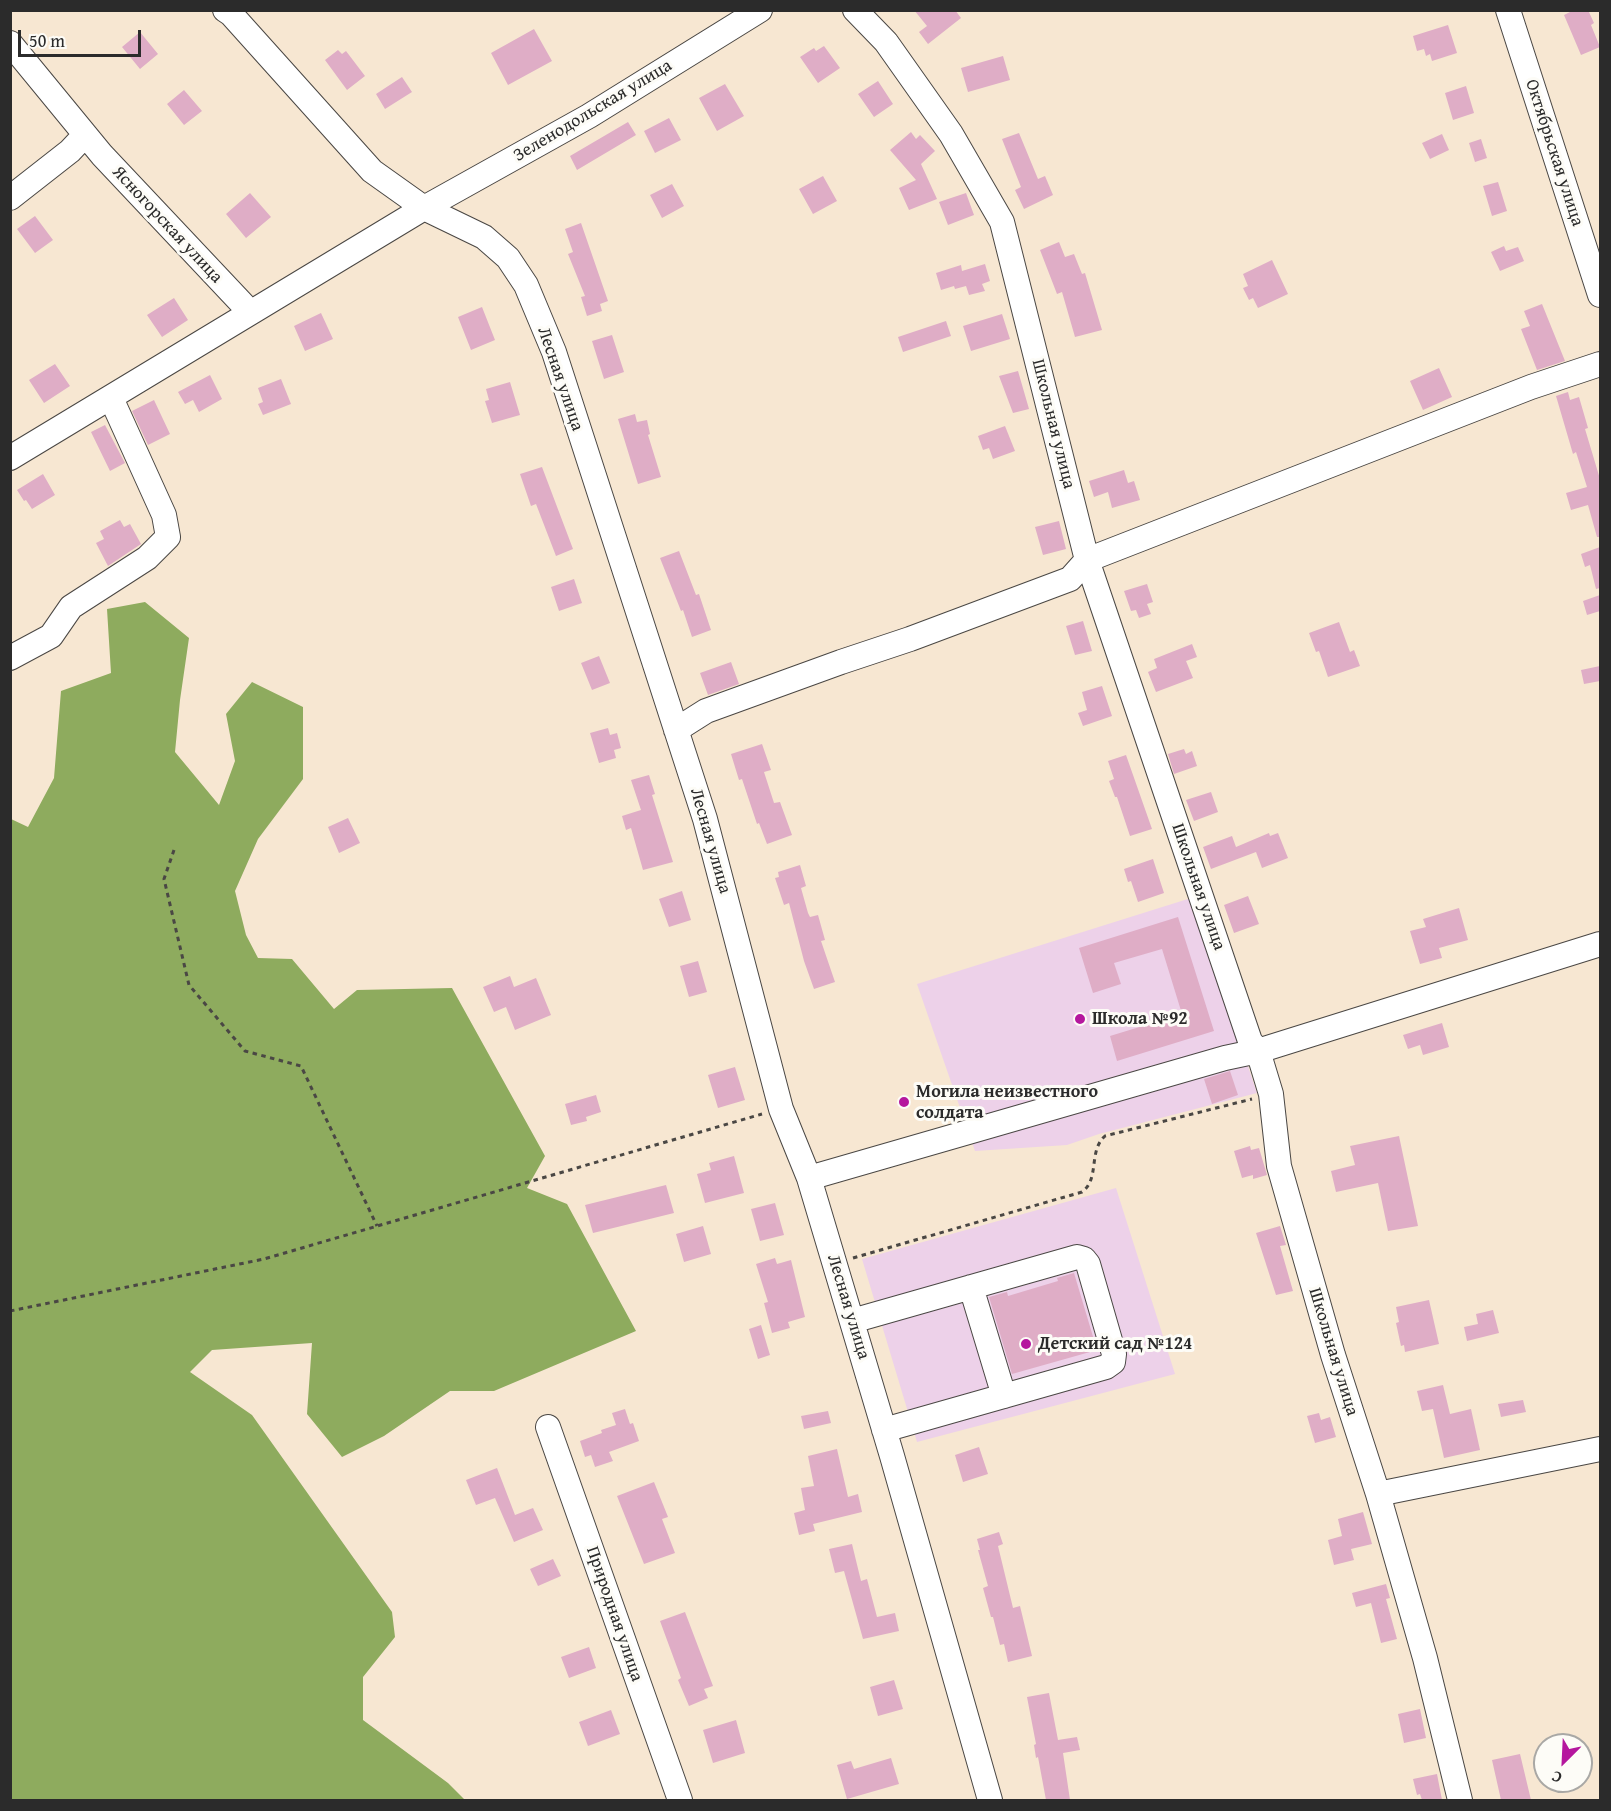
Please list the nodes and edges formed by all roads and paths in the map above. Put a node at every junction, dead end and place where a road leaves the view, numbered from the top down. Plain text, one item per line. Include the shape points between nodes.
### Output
1 (225, 10) edge
2 (760, 10) edge
3 (855, 10) edge
4 (1508, 10) edge
5 (10, 44) edge
6 (85, 135) junction
7 (10, 198) edge
8 (424, 208) junction
9 (1600, 295) edge
10 (250, 312) junction
11 (1600, 364) edge
12 (111, 398) junction
13 (10, 458) edge
14 (1087, 560) junction
15 (10, 658) edge
16 (676, 730) junction
17 (174, 850) dead end
18 (1600, 944) edge
19 (1258, 1051) junction
20 (1271, 1094) junction
21 (782, 1109) junction
22 (809, 1178) junction
23 (377, 1226) junction
24 (856, 1267) dead end
25 (971, 1287) junction
26 (10, 1311) edge
27 (852, 1321) junction
28 (1004, 1396) junction
29 (548, 1427) dead end
30 (884, 1430) junction
31 (1600, 1449) edge
32 (1378, 1494) junction
33 (680, 1800) edge
34 (990, 1800) edge
35 (1460, 1800) edge

1 - 8 street, Лесная улица via 372,171
2 - 8 street, Зеленодольская улица via 589,116
3 - 14 street, Школьная улица via 886,42 951,134 1002,222
4 - 9 street, Октябрьская улица
5 - 6 street, Ясногорская улица
6 - 7 street
6 - 10 street, Ясногорская улица
8 - 10 street, Зеленодольская улица
8 - 16 street, Лесная улица via 484,237 508,258 526,285 554,352
10 - 12 street, Зеленодольская улица
11 - 14 street via 1531,387
12 - 13 street, Зеленодольская улица
12 - 15 street via 164,515 168,537 147,558 71,608 51,636
14 - 16 street via 1070,579 706,711
14 - 19 street, Школьная улица via 1250,1041
16 - 21 street, Лесная улица via 705,819
17 - 23 path via 164,879 189,985 245,1051 301,1066
18 - 19 street
19 - 20 street, Школьная улица
19 - 22 street
20 - 24 path via 1105,1137 1099,1142 1091,1181 1082,1192 853,1258
20 - 32 street, Школьная улица via 1279,1166
21 - 22 street, Лесная улица
21 - 23 path
22 - 27 street, Лесная улица
23 - 26 path via 264,1259
25 - 27 street
25 - 28 street
25 - 28 street via 1077,1257 1088,1264 1113,1362
27 - 30 street, Лесная улица
28 - 30 street
29 - 33 street, Природная улица
30 - 34 street, Лесная улица
31 - 32 street
32 - 35 street, Школьная улица

